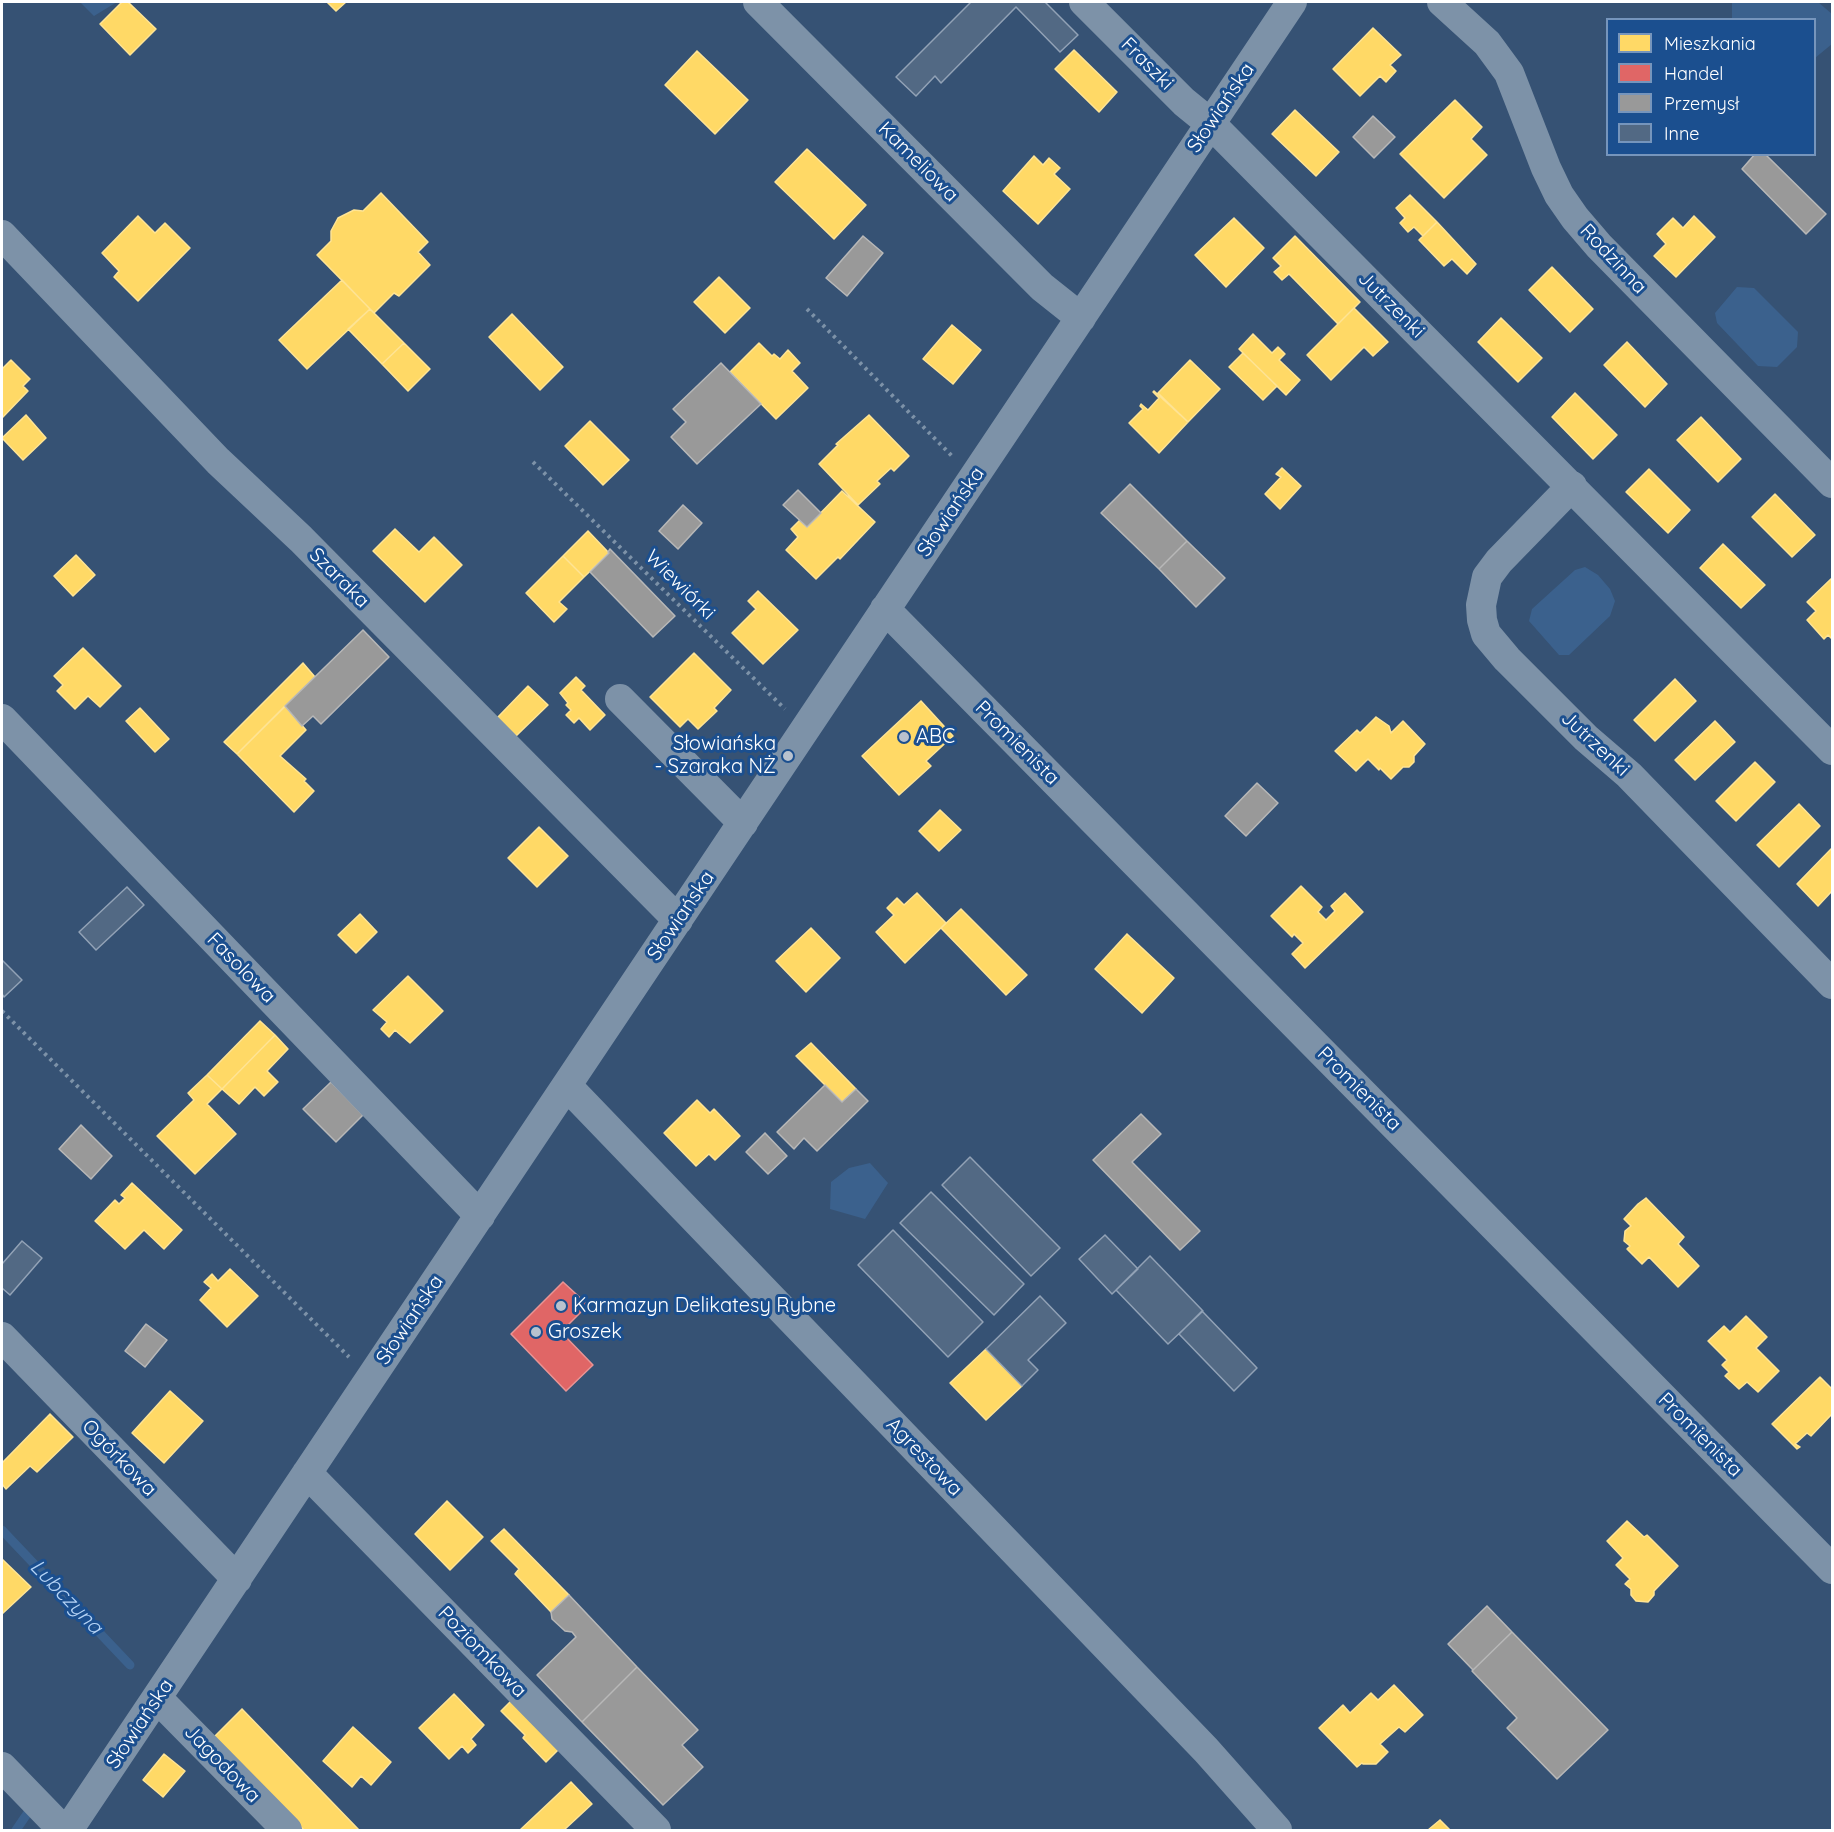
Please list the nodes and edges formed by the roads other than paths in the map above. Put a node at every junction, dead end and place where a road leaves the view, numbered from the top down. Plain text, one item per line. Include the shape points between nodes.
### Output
1 (758, 2) edge
2 (1084, 2) edge
3 (1292, 2) edge
4 (1442, 2) edge
5 (1211, 124) junction
6 (2, 235) edge
7 (1081, 318) junction
8 (1833, 483) edge
9 (1572, 486) junction
10 (885, 609) junction
11 (620, 699) dead end
12 (2, 719) edge
13 (1833, 750) edge
14 (743, 823) junction
15 (678, 920) junction
16 (1833, 984) edge
17 (567, 1086) junction
18 (480, 1216) junction
19 (2, 1337) edge
20 (307, 1473) junction
21 (1833, 1569) edge
22 (237, 1579) junction
23 (157, 1698) junction
24 (2, 1767) edge
25 (63, 1830) edge
26 (68, 1830) edge
27 (287, 1830) edge
28 (656, 1830) edge
29 (1277, 1830) edge

1 - 7 street, Kameliowa via 1042,287
2 - 5 street, Fraszki
3 - 5 street, Słowiańska
4 - 8 street, Rodzinna via 1487,43 1509,73 1546,168 1575,218
5 - 7 street, Słowiańska
5 - 9 street, Jutrzenki
6 - 15 street, Szaraka via 218,461 301,538
7 - 10 street, Słowiańska
9 - 13 street, Jutrzenki
9 - 16 street, Jutrzenki via 1487,577 1481,605 1486,634
10 - 14 street, Słowiańska
10 - 21 street, Promienista
11 - 14 street
12 - 18 street, Fasolowa
14 - 15 street, Słowiańska
15 - 17 street, Słowiańska
17 - 18 street, Słowiańska
17 - 29 street, Agrestowa via 1206,1750
18 - 20 street, Słowiańska
19 - 22 street, Ogórkowa
20 - 22 street, Słowiańska
20 - 28 street, Poziomkowa
22 - 23 street, Słowiańska
23 - 26 street, Słowiańska
23 - 27 street, Jagodowa
24 - 25 street

